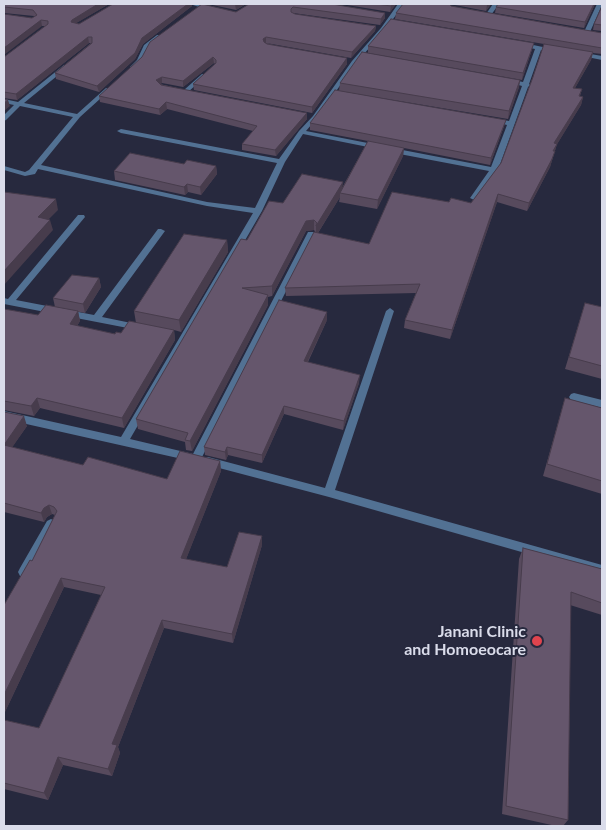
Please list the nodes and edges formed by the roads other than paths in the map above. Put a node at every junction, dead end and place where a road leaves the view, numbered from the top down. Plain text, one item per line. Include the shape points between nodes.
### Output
1 (401, 4) edge
2 (496, 4) edge
3 (600, 4) edge
4 (195, 7) edge
5 (217, 10) edge
6 (479, 13) edge
7 (381, 14) edge
8 (489, 14) junction
9 (499, 16) edge
10 (389, 18) junction
11 (397, 22) edge
12 (373, 28) edge
13 (382, 29) junction
14 (577, 30) edge
15 (166, 32) edge
16 (587, 32) junction
17 (595, 34) edge
18 (511, 42) edge
19 (540, 47) junction
20 (557, 50) edge
21 (575, 54) edge
22 (368, 57) edge
23 (356, 58) junction
24 (602, 58) edge
25 (344, 60) edge
26 (69, 63) edge
27 (213, 67) edge
28 (126, 73) edge
29 (499, 80) edge
30 (112, 85) edge
31 (527, 85) junction
32 (178, 90) edge
33 (186, 91) junction
34 (195, 93) edge
35 (333, 93) junction
36 (343, 95) edge
37 (4, 101) edge
38 (19, 104) junction
39 (306, 115) edge
40 (78, 116) junction
41 (315, 117) junction
42 (481, 118) edge
43 (4, 119) edge
44 (510, 123) junction
45 (120, 131) dead end
46 (301, 132) junction
47 (281, 162) junction
48 (38, 167) junction
49 (4, 170) edge
50 (494, 170) junction
51 (474, 198) edge
52 (258, 211) junction
53 (81, 217) dead end
54 (161, 231) dead end
55 (311, 234) edge
56 (7, 302) edge
57 (390, 311) dead end
58 (96, 319) junction
59 (144, 329) edge
60 (574, 397) dead end
61 (602, 404) edge
62 (4, 415) edge
63 (123, 442) junction
64 (196, 458) junction
65 (329, 493) junction
66 (53, 521) edge
67 (602, 570) edge
68 (17, 584) edge

1 - 10 street
2 - 8 street
3 - 16 street
4 - 5 street
6 - 8 street
7 - 10 street
8 - 9 street
10 - 11 street
10 - 13 street
12 - 13 street
13 - 23 street
14 - 16 street
15 - 28 street via 146,46 140,61
16 - 17 street
18 - 19 street
19 - 20 street
19 - 31 street
21 - 24 street
22 - 23 street
23 - 25 street
23 - 35 street
26 - 38 street
27 - 33 street
29 - 31 street
30 - 40 street
31 - 44 street
32 - 33 street
33 - 34 street
35 - 36 street
35 - 41 street
37 - 38 street
38 - 40 street
38 - 43 street
39 - 41 street
40 - 48 street
41 - 46 street
42 - 44 street
44 - 50 street
45 - 47 street
46 - 47 street
46 - 50 street
47 - 52 street
48 - 49 street via 30,174
48 - 52 street via 207,204
50 - 51 street
52 - 63 street via 178,336
53 - 56 street
54 - 58 street
55 - 64 street
56 - 58 street
57 - 65 street
58 - 59 street
60 - 61 street
62 - 63 street
63 - 64 street
64 - 65 street
65 - 67 street
66 - 68 street

